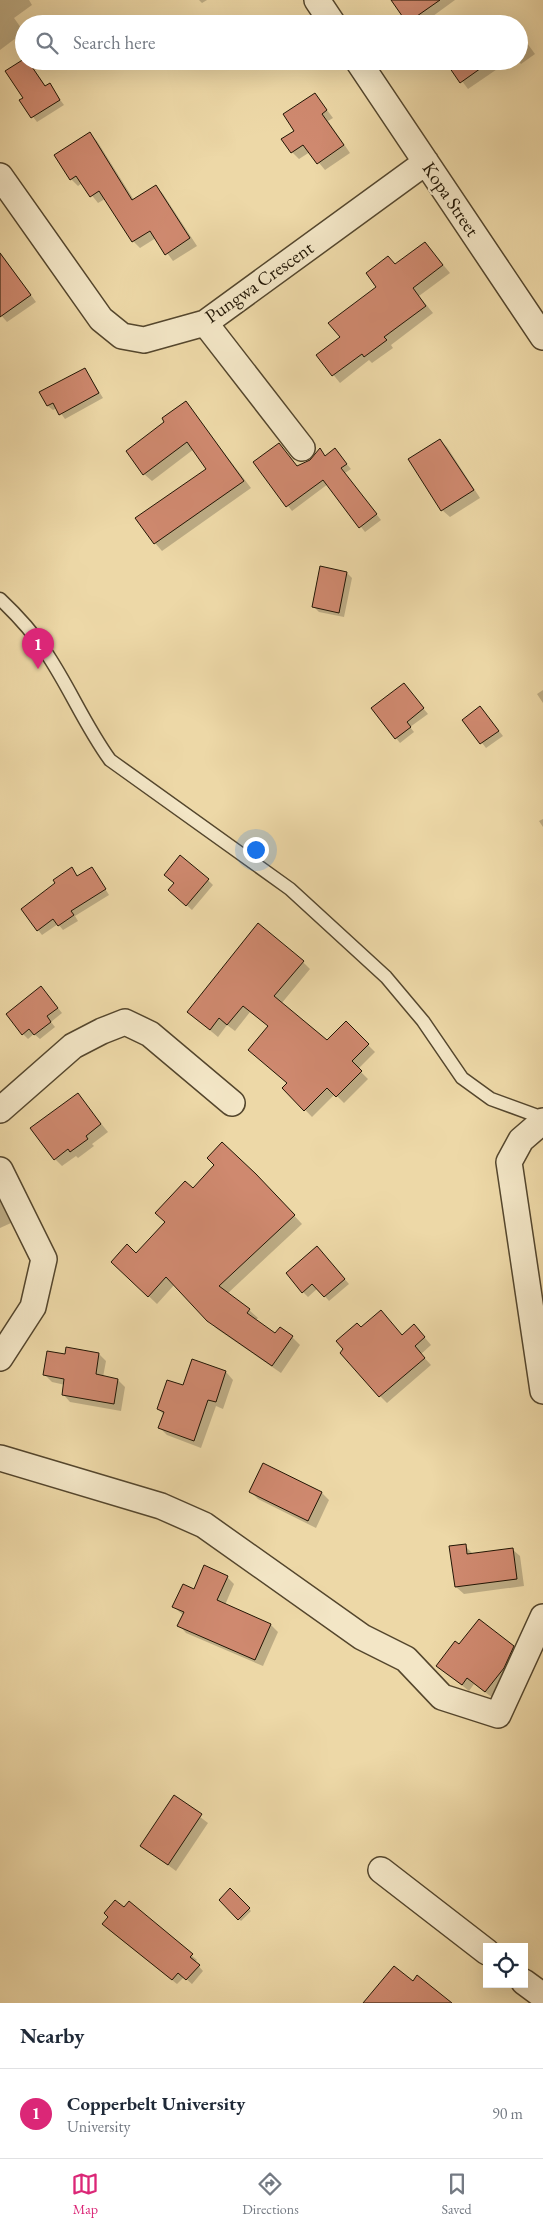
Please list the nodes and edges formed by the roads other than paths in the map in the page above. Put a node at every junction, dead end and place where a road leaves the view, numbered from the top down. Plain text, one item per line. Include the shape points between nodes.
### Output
1 (317, 0) edge
2 (327, 15) edge
3 (364, 70) edge
4 (426, 162) junction
5 (0, 176) edge
6 (205, 323) junction
7 (543, 337) edge
8 (302, 448) dead end
9 (0, 599) edge
10 (232, 1103) dead end
11 (0, 1110) edge
12 (543, 1119) edge
13 (0, 1170) edge
14 (0, 1358) edge
15 (543, 1391) edge
16 (0, 1458) edge
17 (543, 1617) edge
18 (381, 1870) dead end
19 (483, 1949) edge
20 (528, 1985) edge
21 (543, 1996) edge

1 - 2 street
3 - 4 street, Kopa Street
4 - 6 street, Pungwa Crescent
4 - 7 street, Kopa Street
5 - 6 street, Pungwa Crescent via 101,319 122,336 144,340
6 - 8 street
9 - 12 lane via 22,619 46,652 90,732 110,760 297,895 386,976 423,1021 462,1078 491,1099
10 - 11 street via 150,1034 126,1022 102,1030 73,1046
12 - 15 street via 521,1140 509,1162
13 - 14 street via 44,1259 33,1307
16 - 17 street via 161,1506 204,1525 362,1637 406,1659 442,1698 498,1715
18 - 19 street
20 - 21 street

